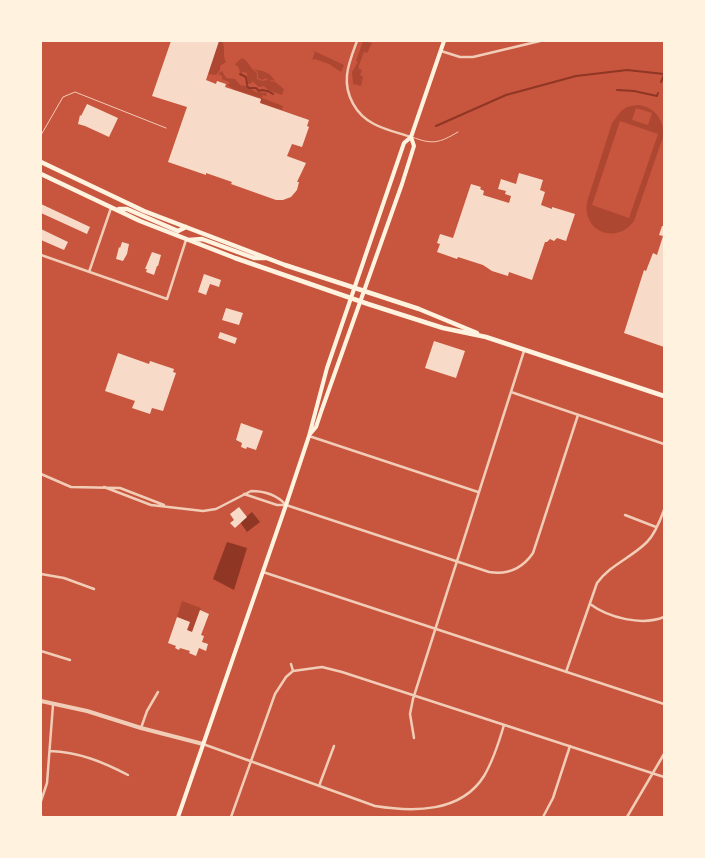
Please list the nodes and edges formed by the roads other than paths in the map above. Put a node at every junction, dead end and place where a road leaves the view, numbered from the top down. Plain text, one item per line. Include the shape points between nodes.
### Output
1 (357, 41) edge
2 (444, 41) edge
3 (540, 41) edge
4 (441, 50) junction
5 (166, 128) dead end
6 (458, 132) dead end
7 (41, 135) edge
8 (411, 137) junction
9 (41, 162) edge
10 (41, 174) edge
11 (113, 208) junction
12 (186, 227) junction
13 (186, 240) junction
14 (41, 256) edge
15 (267, 258) junction
16 (89, 272) junction
17 (355, 288) junction
18 (364, 291) junction
19 (352, 298) junction
20 (360, 302) junction
21 (486, 336) junction
22 (525, 349) junction
23 (512, 392) junction
24 (664, 396) edge
25 (578, 415) junction
26 (309, 436) junction
27 (664, 444) edge
28 (41, 474) edge
29 (104, 487) junction
30 (479, 492) junction
31 (244, 494) junction
32 (286, 505) junction
33 (168, 507) junction
34 (664, 510) edge
35 (625, 515) dead end
36 (656, 527) junction
37 (456, 562) junction
38 (263, 572) junction
39 (41, 574) edge
40 (94, 589) dead end
41 (590, 604) junction
42 (664, 617) edge
43 (436, 629) junction
44 (41, 651) edge
45 (70, 660) dead end
46 (291, 664) dead end
47 (293, 671) junction
48 (566, 672) junction
49 (158, 692) dead end
50 (414, 695) junction
51 (41, 701) edge
52 (664, 704) edge
53 (53, 705) junction
54 (504, 725) junction
55 (141, 728) junction
56 (414, 738) dead end
57 (203, 744) junction
58 (334, 746) dead end
59 (570, 746) junction
60 (50, 751) junction
61 (664, 754) edge
62 (250, 762) junction
63 (652, 773) junction
64 (128, 775) dead end
65 (664, 778) edge
66 (319, 786) junction
67 (41, 801) edge
68 (178, 817) edge
69 (230, 817) edge
70 (543, 817) edge
71 (627, 817) edge

1 - 8 street via 347,76 353,104 373,124
2 - 4 main road
3 - 4 street via 473,57 460,57
4 - 8 main road
5 - 7 lane via 75,92 63,96
6 - 8 lane via 435,143
8 - 17 main road via 404,144
8 - 18 main road via 414,146
9 - 12 main road via 144,211
10 - 11 main road
11 - 12 main road via 127,209 178,231
11 - 13 main road
11 - 16 street
12 - 15 main road
13 - 15 main road via 202,239 254,258
13 - 16 street via 166,298
13 - 19 main road
14 - 16 street
15 - 17 main road
17 - 18 main road
17 - 19 main road
18 - 20 main road
18 - 21 main road via 446,318
19 - 20 main road
19 - 26 main road via 327,368
20 - 21 main road via 443,328
20 - 26 main road via 316,427
21 - 22 main road
22 - 23 street
22 - 24 main road
23 - 25 street
23 - 30 street
25 - 27 street
25 - 37 street via 529,558 518,568 502,573
26 - 30 street
26 - 32 main road
28 - 29 street via 71,487
29 - 33 street via 151,505
29 - 33 street via 120,488
30 - 37 street
31 - 32 street
31 - 32 street via 256,491 280,498
31 - 33 street via 209,511
32 - 37 street
32 - 38 main road
34 - 36 street
35 - 36 street
36 - 41 street via 644,545 603,575
37 - 43 street
38 - 43 street
38 - 57 main road
39 - 40 street
41 - 42 street via 596,609 634,621
41 - 48 street
43 - 48 street
43 - 50 street
44 - 45 street
46 - 47 street
47 - 50 street via 322,667
47 - 62 street via 275,694
48 - 52 street
49 - 55 street
50 - 54 street
50 - 56 street via 410,714
51 - 53 street
53 - 55 street via 87,710
53 - 60 street
54 - 59 street
54 - 66 street via 484,776 452,803 424,809 375,806
55 - 57 street
57 - 62 street
57 - 68 main road
58 - 66 street
59 - 63 street
59 - 70 street via 553,798
60 - 64 street via 86,756
60 - 67 street via 48,784
61 - 63 street
62 - 66 street
62 - 69 street
63 - 65 street
63 - 71 street

